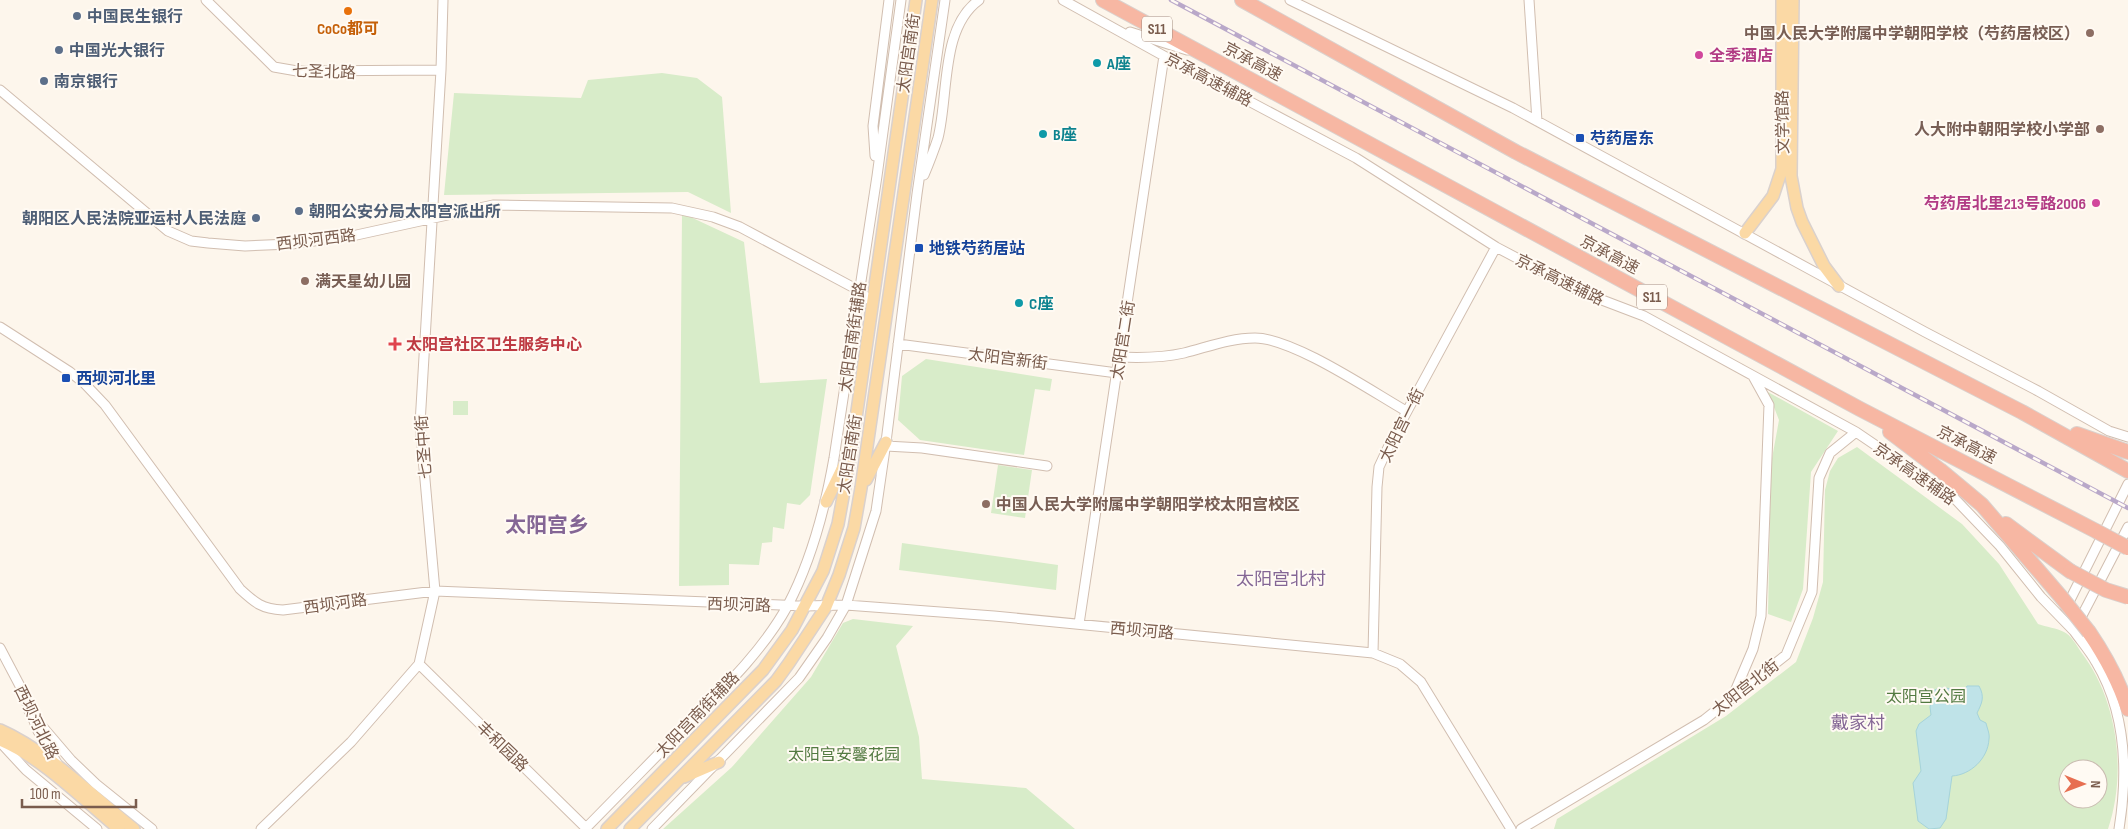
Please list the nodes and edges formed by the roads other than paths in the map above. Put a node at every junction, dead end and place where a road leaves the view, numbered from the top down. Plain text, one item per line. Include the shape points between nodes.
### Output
1 (206, 0) edge
2 (443, 0) edge
3 (888, 0) edge
4 (901, 0) edge
5 (916, 0) edge
6 (932, 0) edge
7 (945, 0) edge
8 (979, 0) edge
9 (1063, 0) edge
10 (1103, 0) edge
11 (1242, 0) edge
12 (1250, 0) edge
13 (1290, 0) edge
14 (1529, 0) edge
15 (1782, 0) edge
16 (1793, 0) edge
17 (1274, 18) junction
18 (1111, 26) junction
19 (1164, 56) junction
20 (1210, 58) junction
21 (441, 70) junction
22 (0, 90) edge
23 (1537, 121) junction
24 (877, 176) junction
25 (917, 194) junction
26 (431, 218) junction
27 (1745, 233) junction
28 (1496, 247) junction
29 (1839, 286) junction
30 (858, 290) junction
31 (871, 302) junction
32 (0, 327) edge
33 (898, 344) junction
34 (1119, 357) junction
35 (1117, 373) junction
36 (1753, 376) junction
37 (1860, 409) junction
38 (1406, 411) junction
39 (2022, 412) junction
40 (1856, 432) junction
41 (2128, 437) edge
42 (886, 444) junction
43 (2128, 452) edge
44 (851, 453) junction
45 (1047, 466) dead end
46 (2126, 470) edge
47 (2128, 484) edge
48 (861, 488) junction
49 (826, 502) junction
50 (1982, 505) junction
51 (2128, 527) edge
52 (2128, 548) edge
53 (435, 591) junction
54 (2128, 597) edge
55 (846, 605) junction
56 (787, 606) junction
57 (805, 606) junction
58 (826, 607) junction
59 (2061, 618) junction
60 (1079, 624) junction
61 (2074, 631) junction
62 (0, 648) edge
63 (1373, 653) junction
64 (419, 664) junction
65 (1732, 698) junction
66 (2128, 709) edge
67 (29, 711) junction
68 (0, 730) edge
69 (0, 741) edge
70 (719, 762) junction
71 (61, 770) junction
72 (678, 780) junction
73 (586, 828) edge
74 (97, 829) edge
75 (119, 829) edge
76 (134, 829) edge
77 (152, 829) edge
78 (261, 829) edge
79 (607, 829) edge
80 (630, 829) edge
81 (652, 829) edge
82 (1511, 829) edge
83 (1521, 829) edge
84 (2119, 829) edge

1 - 21 street, 七圣北路 via 274,67 297,71
2 - 21 street, 七圣中街
3 - 24 street via 873,126
4 - 24 street, 太阳宫南街辅路
5 - 31 main road, 太阳宫南街
6 - 48 main road, 太阳宫南街
7 - 25 street
8 - 25 street via 959,21 952,45 938,138
9 - 18 street, 京承高速辅路
10 - 20 highway, 京承高速 / S11
11 - 17 highway
12 - 17 street
13 - 23 street
14 - 23 street
15 - 27 main road, 文学馆路 via 1782,169 1773,196
16 - 29 main road, 文学馆路 via 1791,176 1797,208 1812,244
17 - 39 highway via 1516,152
18 - 19 street, 京承高速辅路
18 - 20 street
19 - 28 street, 京承高速辅路 via 1356,158
19 - 34 street, 太阳宫二街
20 - 37 highway, 京承高速 / S11
21 - 26 street, 七圣中街
22 - 26 street, 西坝河西路 via 168,231 192,241 245,246 291,244 352,236
23 - 27 street
24 - 30 street, 太阳宫南街辅路
25 - 33 street
26 - 30 street, 西坝河西路 via 493,205 672,208 740,227
26 - 53 street, 七圣中街 via 420,424
27 - 29 street
28 - 36 street, 京承高速辅路 via 1581,292 1644,316
28 - 38 street, 太阳宫一街
29 - 41 street via 2109,431
30 - 31 street, 西坝河西路
30 - 49 street, 太阳宫南街辅路
31 - 44 main road, 太阳宫南街
32 - 53 street, 西坝河路 via 70,372 105,405 240,589 254,602 267,609 282,610
33 - 35 street, 太阳宫新街
33 - 42 street
34 - 35 street, 太阳宫二街
34 - 38 street via 1158,358 1228,341 1256,338 1276,341
35 - 60 street, 太阳宫二街
36 - 40 street, 京承高速辅路
36 - 65 street via 1769,405 1761,616 1753,649
37 - 50 highway
37 - 52 highway, 京承高速 / S11, bridge
38 - 63 street, 太阳宫一街 via 1379,467
39 - 43 highway
39 - 46 highway
40 - 59 street, 京承高速辅路 via 1956,500
40 - 65 street, 太阳宫北街 via 1830,453 1819,478 1812,592 1786,655
42 - 45 street
42 - 48 main road
42 - 55 street via 876,511
44 - 49 main road
44 - 57 main road, 太阳宫南街 via 838,524 823,571
47 - 59 street
48 - 58 main road, 太阳宫南街 via 854,528 840,575
49 - 56 street, 太阳宫南街辅路 via 812,550
50 - 54 highway, bridge via 2070,571 2106,590
50 - 66 highway, bridge via 2089,632 2108,659
51 - 61 street
53 - 56 street, 西坝河路
53 - 64 street, 七圣中街
55 - 58 street, 西坝河路
55 - 60 street, 西坝河路
55 - 70 street via 800,678
56 - 57 street, 西坝河路
56 - 73 street, 太阳宫南街辅路 via 762,644 730,681
57 - 58 street, 西坝河路
57 - 79 main road, 太阳宫南街 via 764,670
58 - 72 main road, 太阳宫南街 via 776,681
59 - 61 street, 京承高速辅路
60 - 63 street, 西坝河路
61 - 84 street, 京承高速辅路 via 2096,662 2112,695 2122,732 2124,796
62 - 67 street, 西坝河北路
63 - 82 street, 西坝河路 via 1400,664 1421,682
64 - 73 street, 丰和园路
64 - 78 street, 七圣中街 via 351,742
65 - 83 street, 太阳宫北街 via 1704,720
67 - 71 street, 西坝河北路
67 - 77 street via 71,760
68 - 71 main road via 37,750
69 - 74 street via 26,770
69 - 75 main road via 35,760
70 - 72 main road
70 - 81 street
71 - 76 main road
72 - 80 main road, 太阳宫南街

